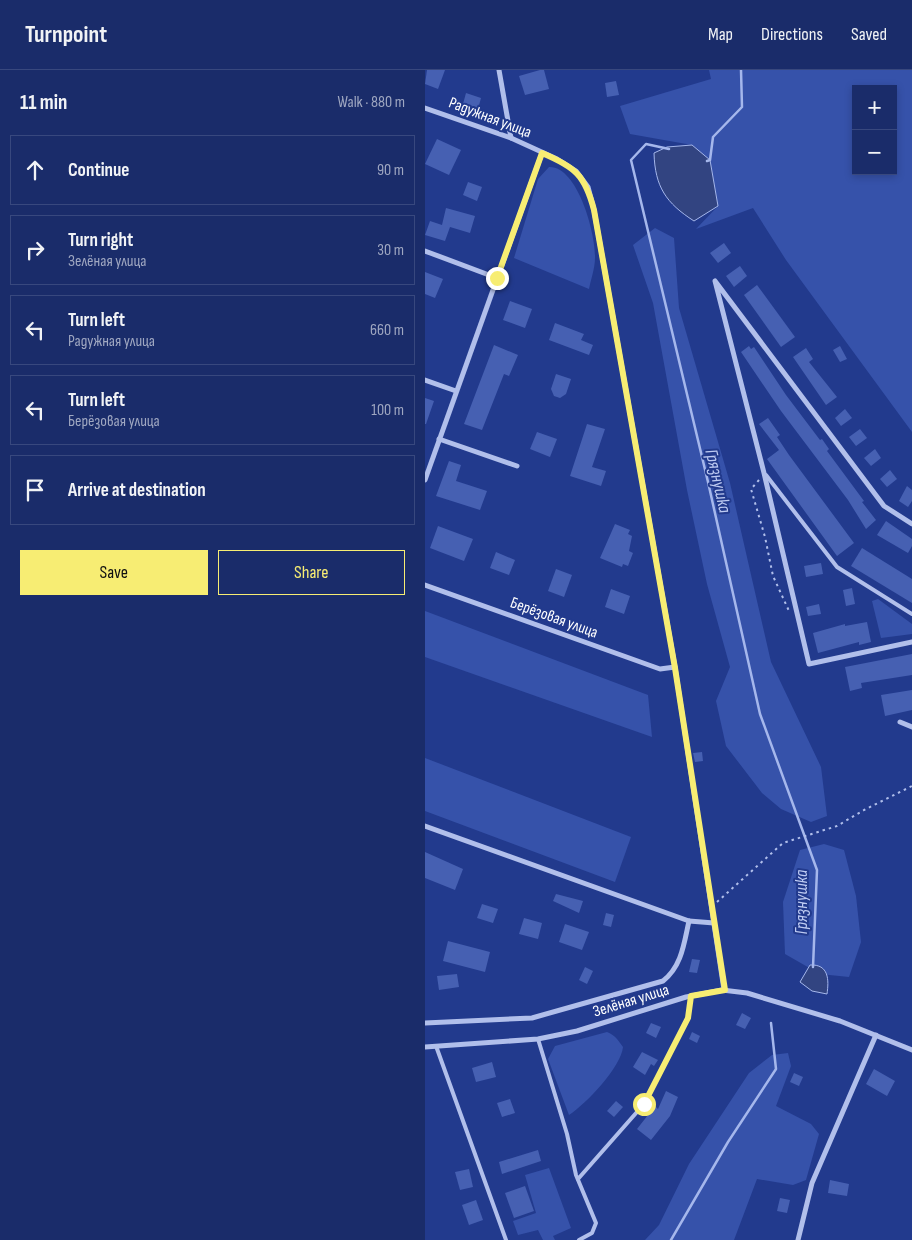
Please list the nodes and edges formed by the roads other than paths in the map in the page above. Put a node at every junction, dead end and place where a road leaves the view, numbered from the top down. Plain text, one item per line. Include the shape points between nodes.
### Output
1 (499, 70) edge
2 (425, 108) edge
3 (511, 138) junction
4 (542, 153) junction
5 (425, 251) edge
6 (497, 278) junction
7 (425, 380) edge
8 (456, 391) junction
9 (439, 439) junction
10 (517, 466) dead end
11 (765, 475) junction
12 (425, 480) edge
13 (912, 524) edge
14 (425, 584) edge
15 (912, 614) edge
16 (912, 642) edge
17 (675, 668) junction
18 (900, 722) dead end
19 (912, 727) edge
20 (425, 826) edge
21 (689, 921) junction
22 (714, 923) junction
23 (725, 990) junction
24 (691, 996) junction
25 (425, 1023) edge
26 (876, 1036) junction
27 (538, 1039) junction
28 (436, 1046) junction
29 (425, 1047) edge
30 (912, 1050) edge
31 (578, 1179) junction
32 (506, 1240) edge
33 (579, 1240) edge
34 (798, 1240) edge

1 - 3 street
2 - 3 street, Радужная улица
3 - 4 street, Радужная улица
4 - 6 street
4 - 17 street, Радужная улица via 576,171 588,187 594,210
5 - 6 street
6 - 8 street
7 - 8 street
8 - 9 street
9 - 10 street
9 - 12 street
11 - 13 street via 715,281 885,506
11 - 15 lane via 837,567
11 - 16 street via 809,664
14 - 17 street, Берёзовая улица via 660,669
17 - 22 street, Радужная улица
18 - 19 street
20 - 21 street
21 - 22 street
21 - 25 street via 680,959 674,972 663,981 533,1018
22 - 23 street, Радужная улица
23 - 24 street, Зелёная улица
23 - 26 street, Зелёная улица via 747,992 840,1021
24 - 27 street, Зелёная улица via 577,1031
24 - 31 lane via 688,1018 644,1104
26 - 30 street, Зелёная улица
26 - 34 street via 811,1183
27 - 28 street, Зелёная улица
27 - 31 lane
28 - 29 street, Зелёная улица
28 - 32 lane
31 - 33 lane via 596,1223 592,1234

